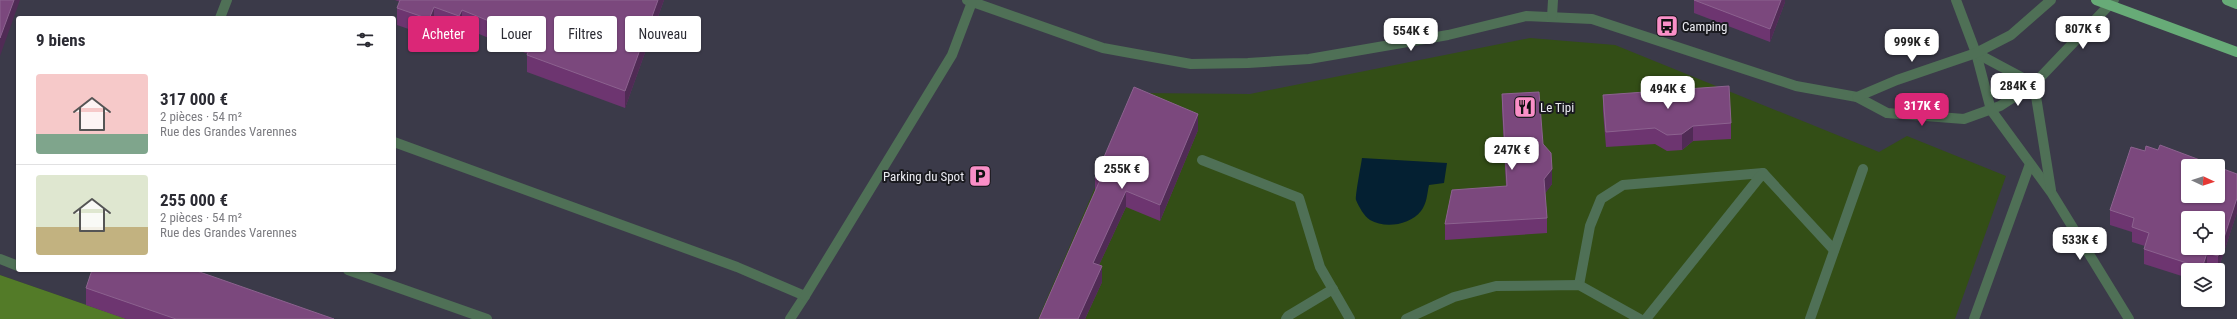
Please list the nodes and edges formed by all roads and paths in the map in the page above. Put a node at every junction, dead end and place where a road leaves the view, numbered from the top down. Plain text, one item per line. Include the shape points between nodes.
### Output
1 (226, 0) edge
2 (1553, 0) edge
3 (1956, 0) edge
4 (2051, 0) edge
5 (2096, 0) edge
6 (2227, 0) edge
7 (970, 1) edge
8 (2112, 3) edge
9 (2237, 4) edge
10 (221, 16) edge
11 (1552, 17) junction
12 (2237, 52) edge
13 (1976, 53) junction
14 (2034, 84) junction
15 (1857, 97) junction
16 (1991, 110) junction
17 (396, 143) edge
18 (1202, 160) dead end
19 (2030, 164) junction
20 (1863, 169) dead end
21 (1763, 173) junction
22 (2051, 192) junction
23 (1834, 250) junction
24 (0, 259) edge
25 (16, 265) edge
26 (354, 272) edge
27 (1579, 285) junction
28 (1333, 289) junction
29 (804, 296) junction
30 (487, 319) edge
31 (790, 319) edge
32 (1286, 319) edge
33 (1350, 319) edge
34 (1406, 319) edge
35 (1640, 319) edge
36 (1646, 319) edge
37 (1810, 319) edge
38 (1974, 319) edge
39 (2129, 319) edge

1 - 10 street
2 - 11 street
3 - 13 street
4 - 13 street via 2010,35
5 - 8 main road
6 - 9 main road
7 - 11 street via 1103,48 1191,64 1309,59 1448,35 1526,16
7 - 29 street via 952,55
8 - 12 main road
8 - 14 street
11 - 15 street via 1592,19 1796,86
13 - 14 street
13 - 15 street via 1897,80
13 - 16 street
14 - 16 street
14 - 22 street
15 - 16 street via 1887,113 1964,119
16 - 19 street
17 - 29 street via 737,267
18 - 28 street via 1299,198 1320,267
19 - 22 street
19 - 38 street
20 - 23 street
21 - 23 street
21 - 27 street via 1623,185 1602,199 1590,226
21 - 36 street
22 - 39 street
23 - 37 street
24 - 25 street
26 - 30 street
27 - 34 street via 1496,286 1454,297
27 - 35 street
28 - 32 street
28 - 33 street
29 - 31 street

